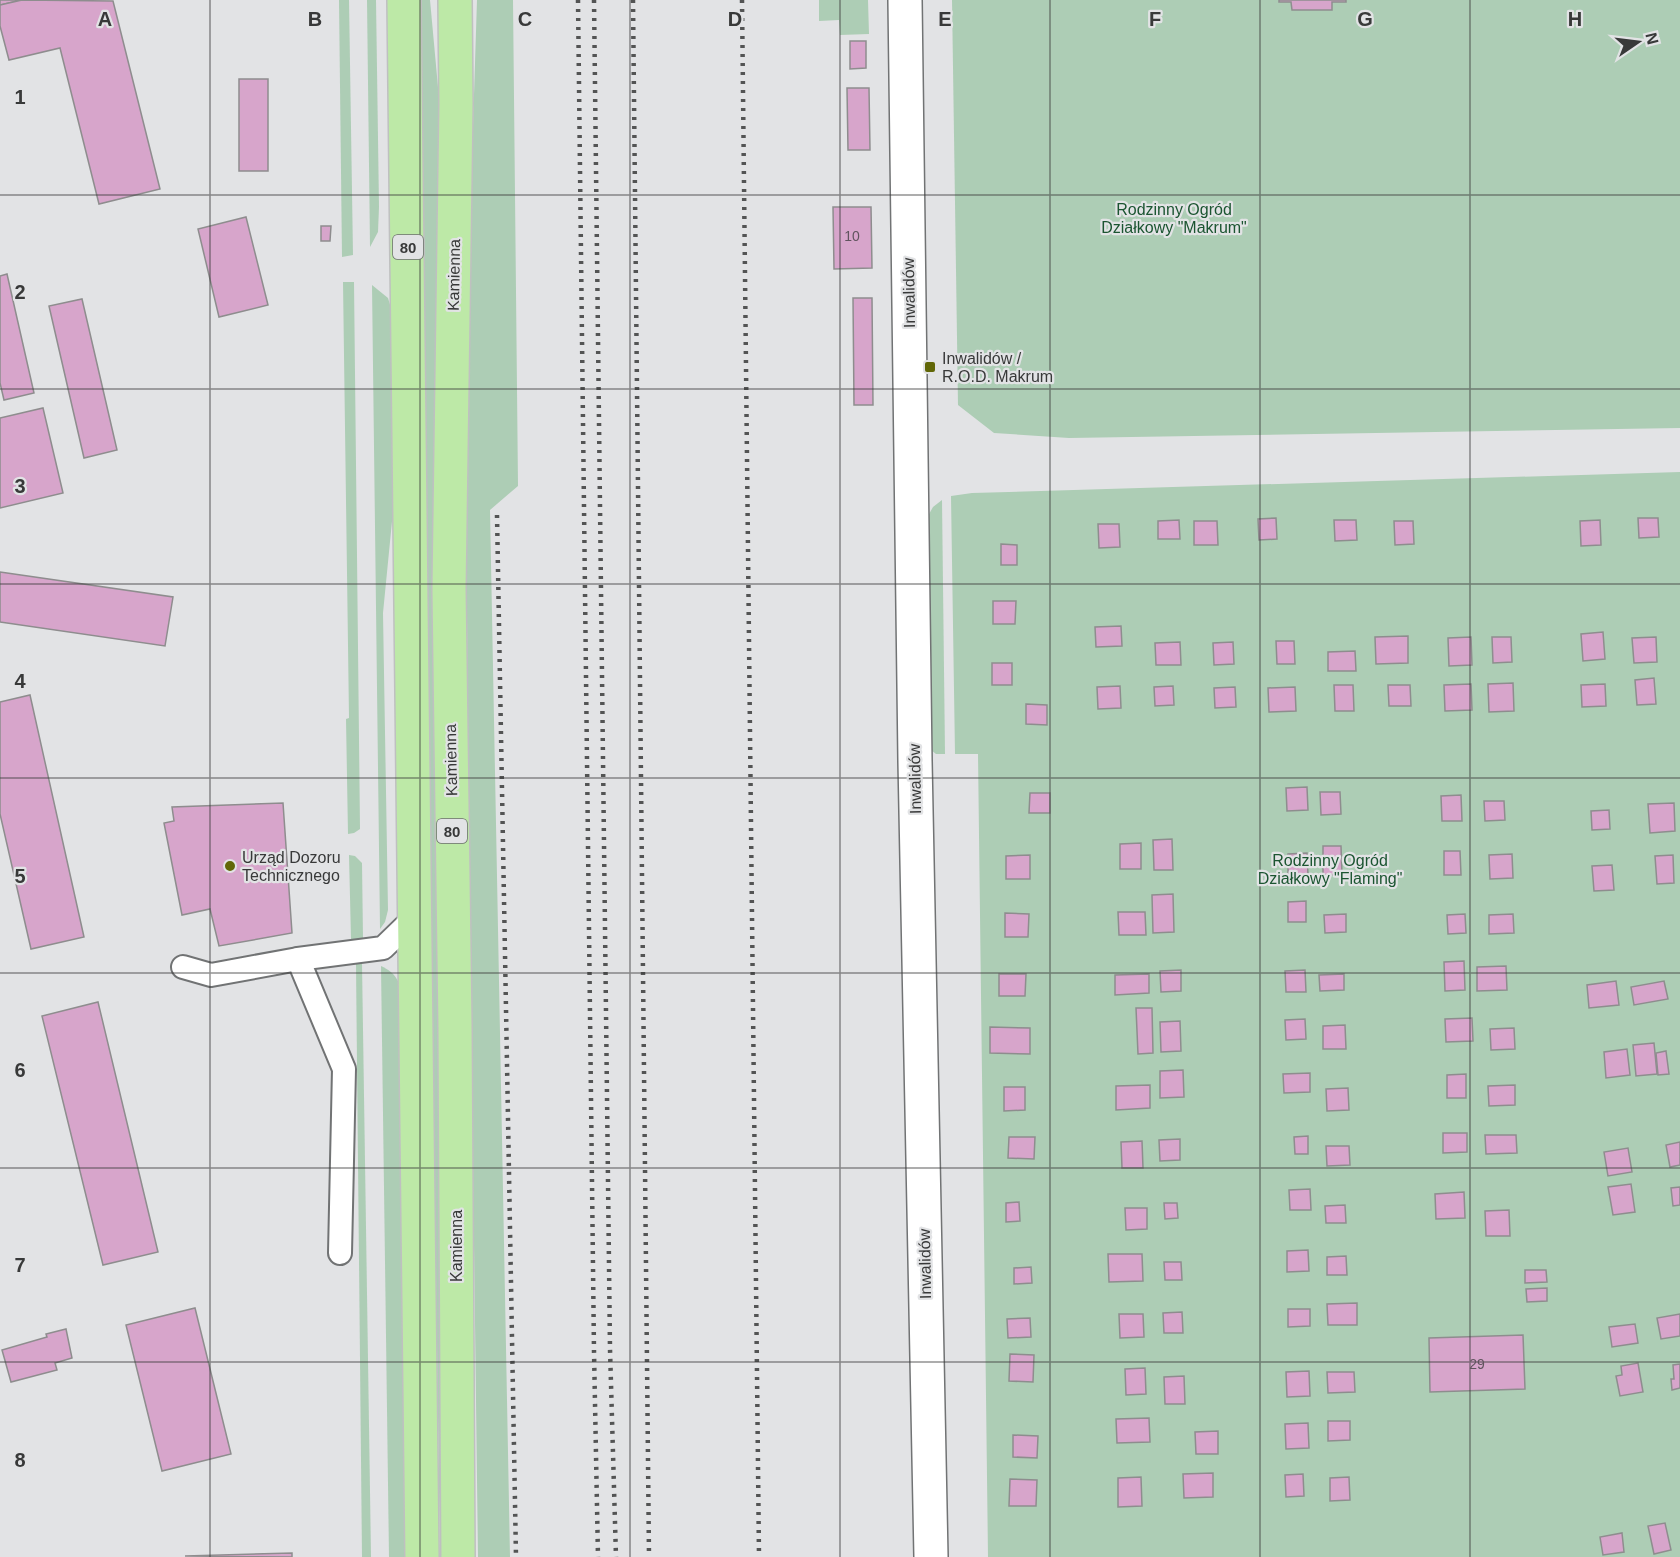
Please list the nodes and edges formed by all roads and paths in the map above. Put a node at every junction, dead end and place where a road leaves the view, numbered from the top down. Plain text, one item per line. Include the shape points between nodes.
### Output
1 (404, 0) edge
2 (455, 0) edge
3 (905, 0) edge
4 (416, 916) junction
5 (383, 948) junction
6 (297, 959) junction
7 (183, 967) dead end
8 (416, 975) junction
9 (340, 1252) dead end
10 (422, 1557) edge
11 (458, 1557) edge
12 (931, 1557) edge

1 - 4 main road, 80
2 - 11 main road, Kamienna / 80 via 449,589
3 - 12 street, Inwalidów
4 - 5 street
4 - 8 main road, 80
5 - 6 street
5 - 8 street
6 - 7 street via 211,975
6 - 9 street via 344,1069
8 - 10 main road, 80

